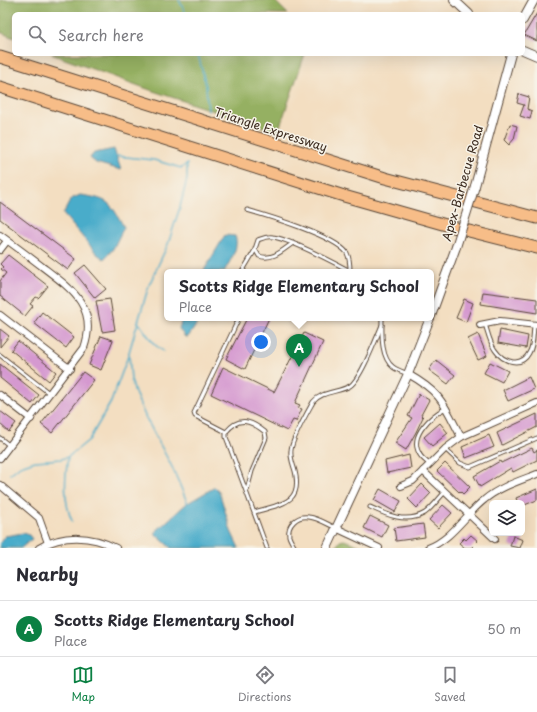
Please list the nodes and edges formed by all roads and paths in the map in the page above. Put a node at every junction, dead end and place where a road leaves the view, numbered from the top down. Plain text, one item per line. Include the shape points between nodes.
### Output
1 (454, 0) edge
2 (534, 0) edge
3 (467, 12) edge
4 (525, 16) edge
5 (525, 51) edge
6 (510, 56) edge
7 (537, 56) edge
8 (0, 57) edge
9 (0, 87) edge
10 (247, 210) dead end
11 (537, 218) edge
12 (0, 235) edge
13 (7, 241) junction
14 (293, 244) junction
15 (537, 248) edge
16 (0, 250) edge
17 (255, 250) junction
18 (244, 269) edge
19 (347, 269) edge
20 (351, 269) edge
21 (434, 309) edge
22 (0, 315) edge
23 (238, 321) edge
24 (382, 321) edge
25 (429, 321) edge
26 (482, 325) joint
27 (536, 325) edge
28 (382, 326) junction
29 (0, 355) edge
30 (70, 368) junction
31 (408, 374) junction
32 (50, 394) junction
33 (0, 395) edge
34 (537, 403) edge
35 (446, 408) junction
36 (31, 419) junction
37 (226, 432) junction
38 (462, 437) junction
39 (0, 438) edge
40 (537, 438) edge
41 (10, 446) junction
42 (445, 449) junction
43 (0, 458) edge
44 (430, 465) junction
45 (423, 471) junction
46 (537, 474) edge
47 (0, 485) edge
48 (402, 486) dead end
49 (247, 490) junction
50 (445, 492) junction
51 (370, 507) dead end
52 (255, 512) junction
53 (469, 514) junction
54 (336, 528) junction
55 (494, 540) dead end
56 (48, 543) junction
57 (39, 548) edge
58 (116, 548) edge
59 (267, 548) edge
60 (295, 548) edge
61 (327, 548) edge
62 (379, 548) edge
63 (428, 548) edge

1 - 3 street
2 - 4 street
5 - 7 street
6 - 21 street, Apex-Barbecue Road, bridge via 475,186
8 - 11 highway, Triangle Expressway via 385,178
9 - 15 highway via 344,196
10 - 20 lane via 325,237 346,252
12 - 13 street
13 - 16 street
13 - 30 street via 71,288 85,308 88,338
14 - 17 lane via 265,258 259,256
14 - 17 lane via 266,236 258,240
14 - 19 lane
17 - 18 lane
22 - 30 street
23 - 37 lane via 195,409 195,416
24 - 28 lane
25 - 31 street, Apex-Barbecue Road
26 - 27 street via 500,321
26 - 27 lane via 494,349 510,362 521,361 529,354
28 - 31 lane via 387,360 392,366
28 - 52 lane via 369,357 351,385 317,397 313,402 291,448 290,458 298,483 297,491 285,502
29 - 32 lane
30 - 32 street
31 - 35 street via 431,388
31 - 54 street, Apex-Barbecue Road
32 - 36 street
33 - 36 street
34 - 38 street
35 - 38 street
35 - 44 lane via 430,419 418,436 419,454
36 - 41 street
37 - 49 lane
37 - 49 lane via 239,421 249,422 265,432 266,438
38 - 42 street
39 - 41 lane
40 - 42 lane via 470,467 460,463
41 - 43 street
42 - 44 street
44 - 45 street
45 - 48 street via 413,481
45 - 50 street
46 - 53 street via 485,498
47 - 56 street via 39,518
49 - 52 lane
50 - 51 lane via 426,512 413,517 392,517
50 - 53 street
52 - 59 lane
53 - 55 street
53 - 63 street via 448,536
54 - 60 lane via 310,517 295,520 290,526 289,534
54 - 61 street, Apex-Barbecue Road
54 - 62 street
56 - 57 street
56 - 58 street via 66,538 88,538

